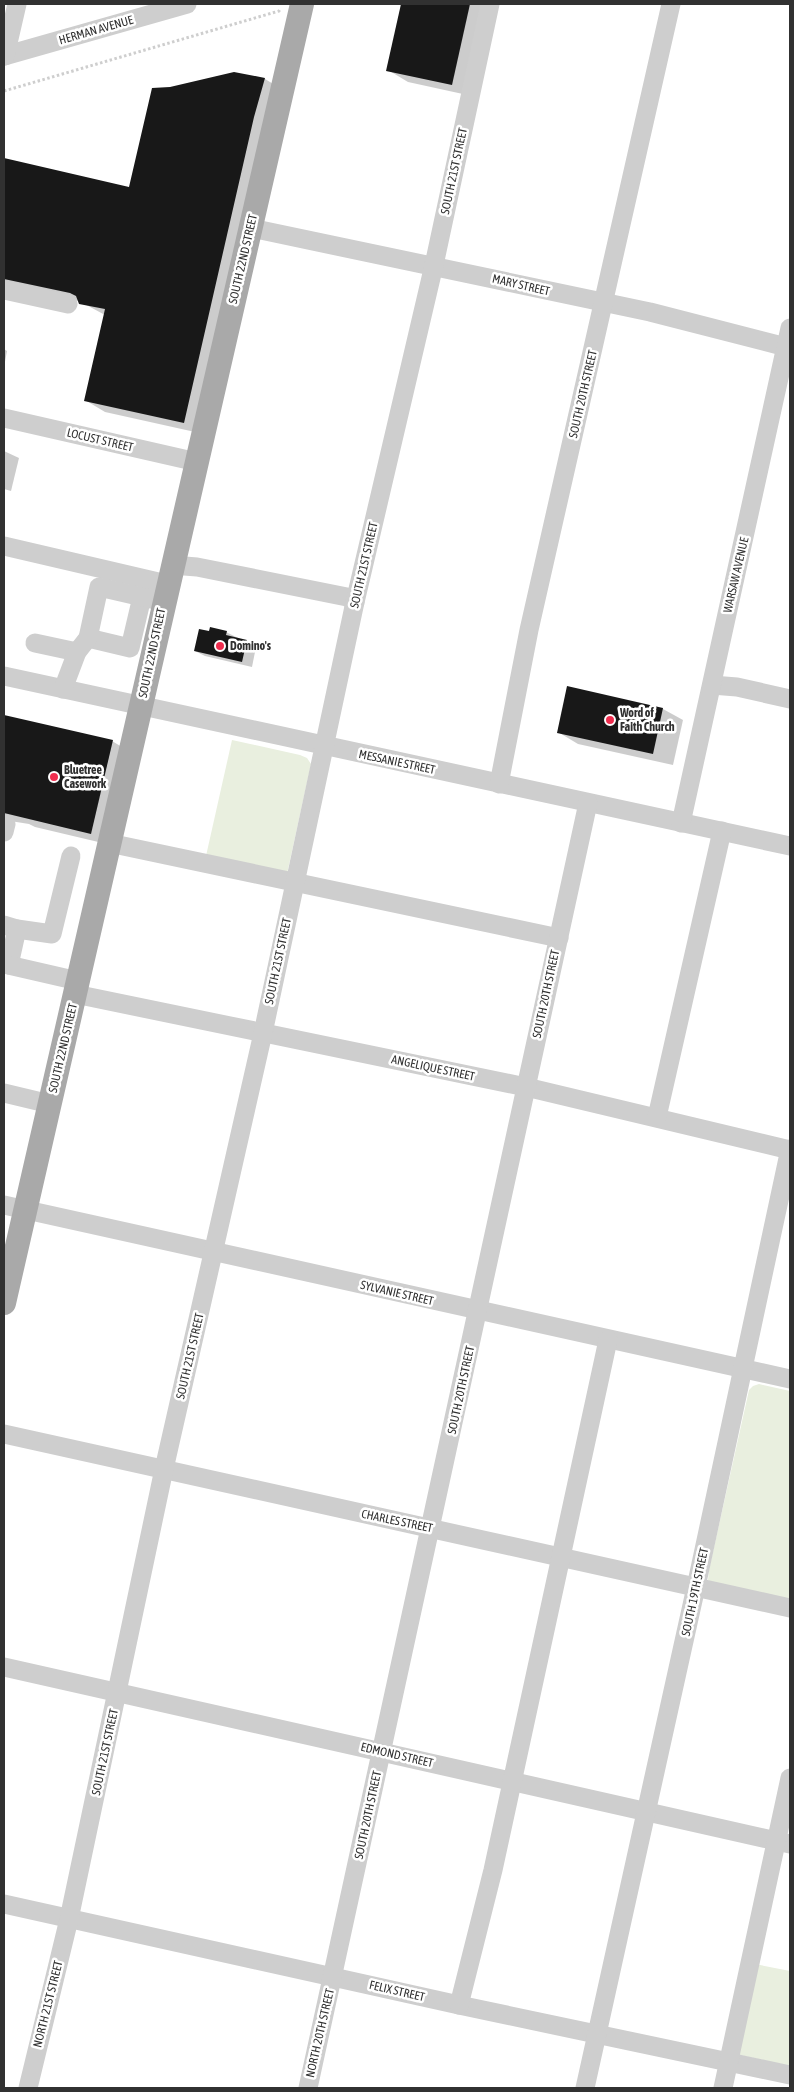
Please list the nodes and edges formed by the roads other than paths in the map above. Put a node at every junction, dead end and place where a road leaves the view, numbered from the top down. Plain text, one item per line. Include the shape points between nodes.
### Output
1 (17, 4) edge
2 (187, 4) edge
3 (302, 4) edge
4 (490, 4) edge
5 (671, 4) edge
6 (158, 8) edge
7 (4, 56) edge
8 (251, 228) junction
9 (434, 265) junction
10 (4, 290) edge
11 (603, 303) junction
12 (68, 304) dead end
13 (790, 328) edge
14 (788, 348) edge
15 (4, 418) edge
16 (197, 462) junction
17 (4, 546) edge
18 (161, 587) junction
19 (355, 602) junction
20 (35, 643) dead end
21 (82, 645) junction
22 (4, 676) edge
23 (712, 685) junction
24 (63, 689) junction
25 (790, 699) edge
26 (141, 706) junction
27 (324, 747) junction
28 (499, 784) junction
29 (588, 803) junction
30 (681, 823) junction
31 (722, 831) junction
32 (109, 843) junction
33 (790, 846) edge
34 (71, 856) dead end
35 (295, 883) junction
36 (10, 927) edge
37 (558, 938) junction
38 (6, 964) edge
39 (77, 987) junction
40 (263, 1033) junction
41 (526, 1087) junction
42 (4, 1094) edge
43 (50, 1104) junction
44 (657, 1118) junction
45 (790, 1150) edge
46 (15, 1208) edge
47 (214, 1252) junction
48 (4, 1304) edge
49 (478, 1311) junction
50 (608, 1340) junction
51 (743, 1369) junction
52 (790, 1380) edge
53 (4, 1434) edge
54 (164, 1469) junction
55 (431, 1528) junction
56 (560, 1557) junction
57 (696, 1587) junction
58 (790, 1608) edge
59 (4, 1667) edge
60 (117, 1693) junction
61 (381, 1751) junction
62 (790, 1778) edge
63 (512, 1780) junction
64 (647, 1810) junction
65 (783, 1842) edge
66 (4, 1904) edge
67 (69, 1919) junction
68 (333, 1977) junction
69 (459, 2005) junction
70 (597, 2035) junction
71 (728, 2062) junction
72 (790, 2075) edge
73 (28, 2088) edge
74 (308, 2088) edge
75 (585, 2088) edge
76 (723, 2088) edge

1 - 7 street
2 - 6 street, HERMAN AVENUE
3 - 8 main road, SOUTH 22ND STREET
4 - 9 street, SOUTH 21ST STREET
5 - 11 street, SOUTH 20TH STREET
6 - 7 street, HERMAN AVENUE
8 - 9 street, MARY STREET
8 - 16 main road, SOUTH 22ND STREET
9 - 11 street, MARY STREET
9 - 19 street, SOUTH 21ST STREET
10 - 12 street
11 - 14 street, MARY STREET
11 - 28 street, SOUTH 20TH STREET via 529,630
13 - 14 street, WARSAW AVENUE
14 - 23 street, WARSAW AVENUE
15 - 16 street, LOCUST STREET
16 - 18 main road, SOUTH 22ND STREET
17 - 18 street
18 - 19 street via 196,567 347,597
18 - 21 street via 130,648
18 - 21 street via 100,587
18 - 26 main road, SOUTH 22ND STREET
19 - 27 street, SOUTH 21ST STREET
20 - 21 street
21 - 24 street
22 - 24 street, MESSANIE STREET
23 - 25 street
23 - 30 street, WARSAW AVENUE
24 - 26 street, MESSANIE STREET
26 - 27 street, MESSANIE STREET
26 - 32 main road, SOUTH 22ND STREET
27 - 28 street, MESSANIE STREET
27 - 35 street, SOUTH 21ST STREET
28 - 29 street, MESSANIE STREET
29 - 30 street, MESSANIE STREET
29 - 37 street, SOUTH 20TH STREET
30 - 31 street, MESSANIE STREET
31 - 33 street, MESSANIE STREET
31 - 44 street
32 - 35 street
32 - 39 main road, SOUTH 22ND STREET
34 - 36 street via 52,934
35 - 37 street
35 - 40 street, SOUTH 21ST STREET
36 - 38 street
37 - 41 street, SOUTH 20TH STREET
38 - 39 street, ANGELIQUE STREET
39 - 40 street, ANGELIQUE STREET
39 - 43 main road, SOUTH 22ND STREET
40 - 41 street, ANGELIQUE STREET
40 - 47 street, SOUTH 21ST STREET
41 - 44 street, ANGELIQUE STREET
41 - 49 street, SOUTH 20TH STREET
42 - 43 street
43 - 46 main road, SOUTH 22ND STREET
44 - 45 street, ANGELIQUE STREET
45 - 51 street, SOUTH 19TH STREET
46 - 47 street, SYLVANIE STREET
46 - 48 main road, SOUTH 22ND STREET
47 - 49 street, SYLVANIE STREET
47 - 54 street, SOUTH 21ST STREET
49 - 50 street, SYLVANIE STREET
49 - 55 street, SOUTH 20TH STREET
50 - 51 street, SYLVANIE STREET
50 - 56 street
51 - 52 street, SYLVANIE STREET
51 - 57 street, SOUTH 19TH STREET
53 - 54 street, CHARLES STREET
54 - 55 street, CHARLES STREET
54 - 60 street, SOUTH 21ST STREET
55 - 56 street, CHARLES STREET
55 - 61 street, SOUTH 20TH STREET
56 - 57 street, CHARLES STREET
56 - 63 street
57 - 58 street, CHARLES STREET
57 - 64 street, SOUTH 19TH STREET
59 - 60 street, EDMOND STREET
60 - 61 street, EDMOND STREET
60 - 67 street, SOUTH 21ST STREET
61 - 63 street, EDMOND STREET
61 - 68 street, SOUTH 20TH STREET
62 - 65 street
63 - 64 street, EDMOND STREET
63 - 69 street
64 - 65 street, EDMOND STREET
64 - 70 street, SOUTH 19TH STREET
65 - 71 street
66 - 67 street, FELIX STREET
67 - 68 street, FELIX STREET
67 - 73 street, NORTH 21ST STREET
68 - 69 street, FELIX STREET
68 - 74 street, NORTH 20TH STREET
69 - 70 street, FELIX STREET
70 - 71 street, FELIX STREET
70 - 75 street, SOUTH 19TH STREET
71 - 72 street, FELIX STREET
71 - 76 street

